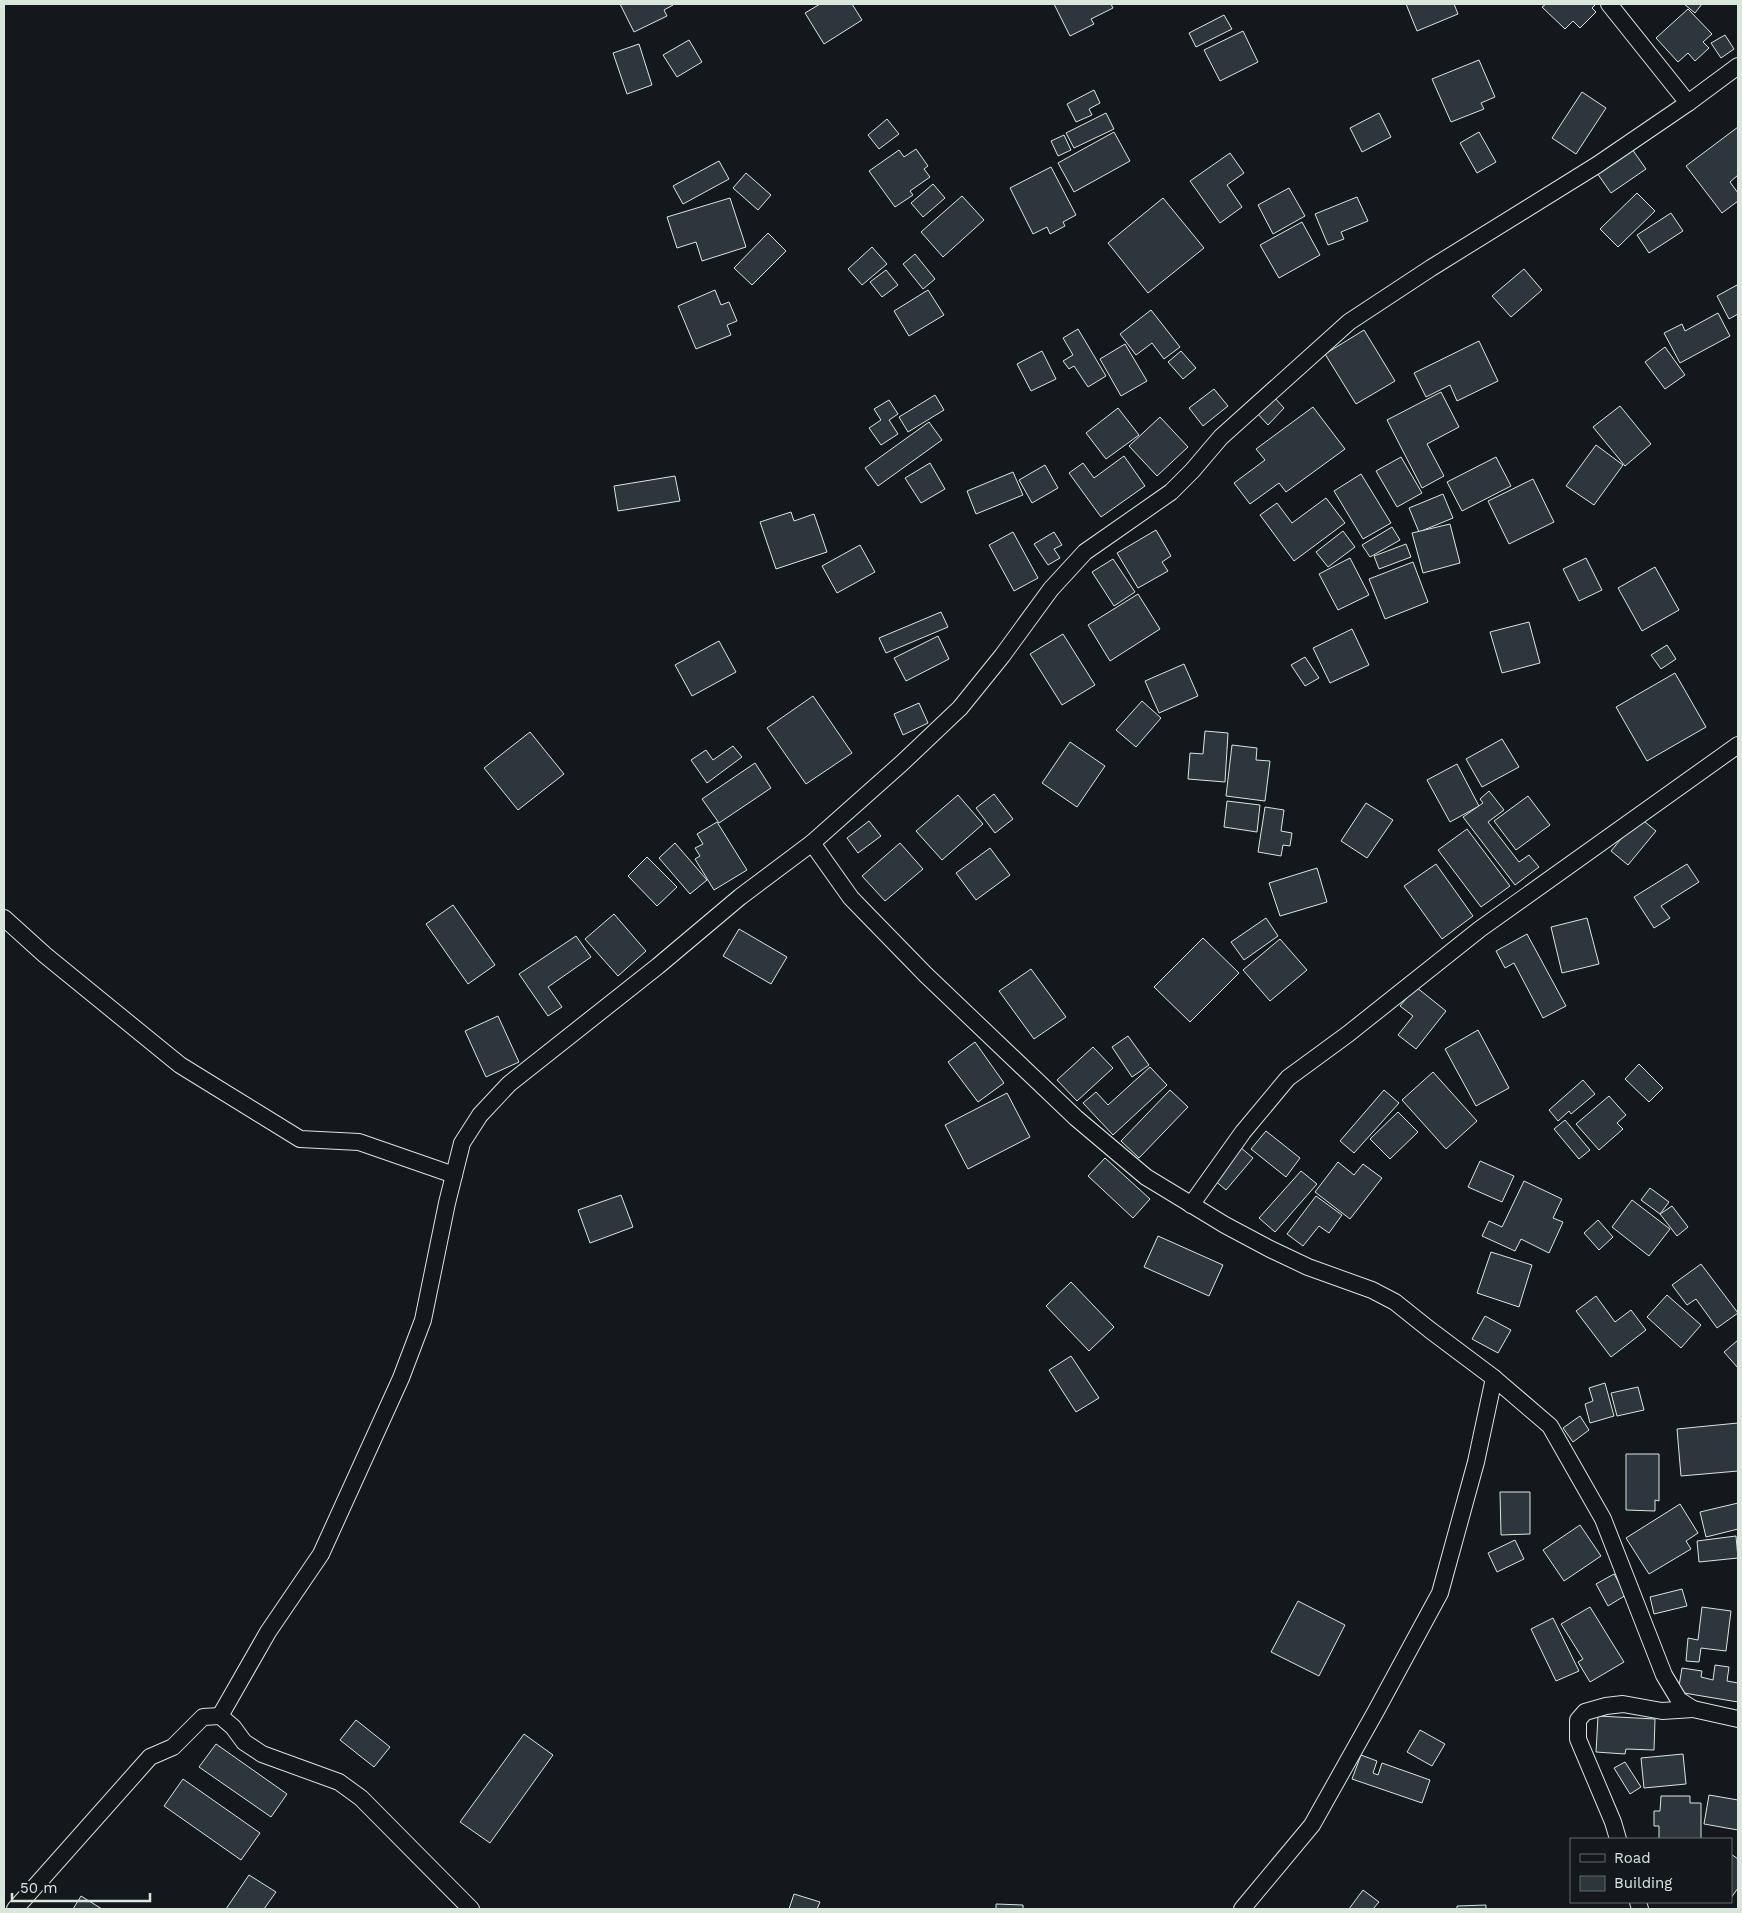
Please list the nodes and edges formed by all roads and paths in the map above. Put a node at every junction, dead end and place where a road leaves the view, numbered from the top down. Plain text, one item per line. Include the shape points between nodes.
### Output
1 (1609, 4) edge
2 (1738, 66) edge
3 (1688, 103) junction
4 (1738, 745) edge
5 (812, 843) junction
6 (4, 918) edge
7 (454, 1175) junction
8 (1191, 1205) junction
9 (1494, 1378) junction
10 (1693, 1709) junction
11 (220, 1716) junction
12 (1738, 1719) edge
13 (1618, 1838) edge
14 (15, 1909) edge
15 (471, 1909) edge
16 (1242, 1909) edge

1 - 3 street
2 - 3 street
3 - 5 street via 1597,165 1348,322 1221,437 1171,492 1085,552 1051,589 960,708
4 - 8 street via 1480,929 1288,1078 1243,1132
5 - 7 street via 740,897 509,1084 480,1115 462,1142
5 - 8 street via 851,898 933,982 1076,1118 1146,1177
6 - 7 street via 180,1065 300,1139 359,1142
7 - 11 street via 423,1320 401,1378 321,1554 268,1632
8 - 9 street via 1308,1267 1396,1302
9 - 10 street via 1550,1426 1555,1434 1603,1519 1664,1675 1679,1700
9 - 16 street via 1476,1462 1440,1593 1312,1825
10 - 12 street
10 - 13 street via 1662,1711 1623,1704 1585,1712 1578,1720 1578,1739
11 - 14 street via 203,1717 173,1747 150,1757
11 - 15 street via 244,1742 262,1754 339,1782 361,1798

